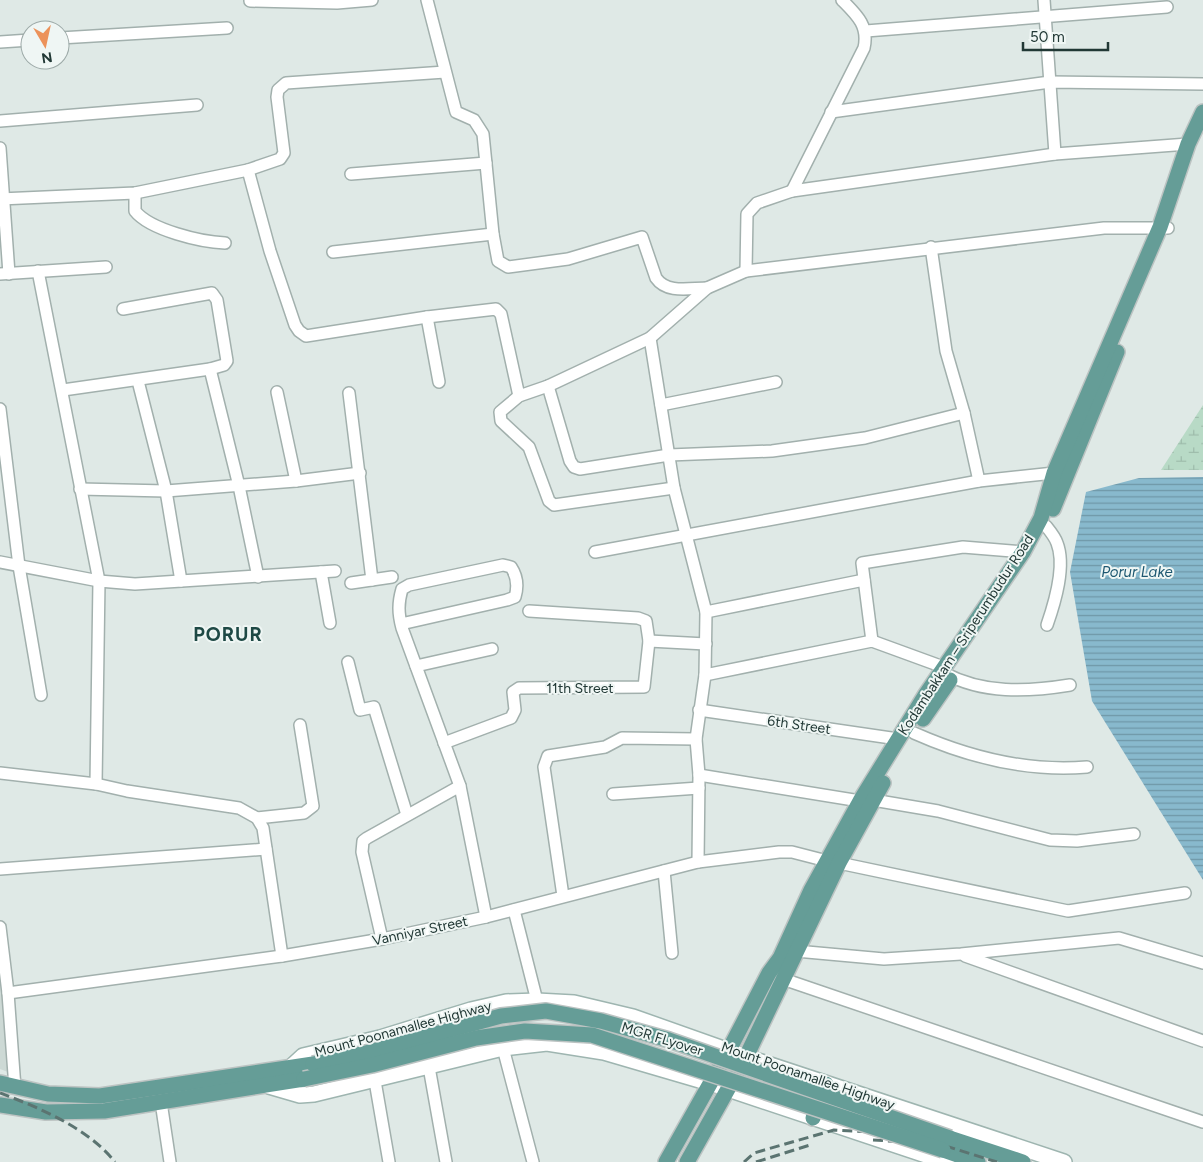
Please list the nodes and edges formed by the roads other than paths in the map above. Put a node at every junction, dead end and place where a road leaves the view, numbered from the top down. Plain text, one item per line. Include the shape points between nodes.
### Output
1 (372, 0) edge
2 (427, 0) edge
3 (842, 0) edge
4 (1044, 0) edge
5 (250, 1) edge
6 (267, 1) edge
7 (338, 2) edge
8 (1167, 7) dead end
9 (1044, 16) junction
10 (226, 28) dead end
11 (866, 31) junction
12 (70, 37) edge
13 (20, 41) edge
14 (0, 42) edge
15 (445, 72) junction
16 (1050, 82) junction
17 (1203, 84) edge
18 (197, 105) dead end
19 (831, 112) junction
20 (1203, 112) edge
21 (0, 121) edge
22 (1203, 134) edge
23 (1188, 144) junction
24 (0, 148) edge
25 (1055, 154) junction
26 (486, 163) junction
27 (248, 170) junction
28 (351, 174) dead end
29 (792, 192) junction
30 (136, 193) junction
31 (1, 199) edge
32 (1164, 227) junction
33 (493, 234) junction
34 (225, 244) dead end
35 (931, 247) junction
36 (333, 252) dead end
37 (106, 267) dead end
38 (38, 271) junction
39 (746, 271) junction
40 (5, 274) edge
41 (707, 288) junction
42 (123, 309) dead end
43 (427, 317) junction
44 (650, 338) junction
45 (210, 369) junction
46 (138, 381) junction
47 (439, 382) dead end
48 (776, 382) dead end
49 (548, 386) junction
50 (63, 390) junction
51 (277, 392) dead end
52 (349, 394) dead end
53 (519, 396) junction
54 (661, 405) junction
55 (0, 408) edge
56 (964, 413) junction
57 (1073, 446) junction
58 (669, 455) junction
59 (360, 473) junction
60 (1054, 473) junction
61 (979, 481) junction
62 (296, 482) junction
63 (239, 486) junction
64 (674, 488) junction
65 (80, 489) junction
66 (166, 491) junction
67 (1046, 526) junction
68 (685, 535) junction
69 (595, 552) dead end
70 (1023, 552) junction
71 (0, 562) edge
72 (20, 566) junction
73 (335, 571) dead end
74 (321, 572) junction
75 (258, 577) junction
76 (392, 577) dead end
77 (372, 580) junction
78 (864, 580) junction
79 (99, 581) junction
80 (182, 581) junction
81 (352, 583) dead end
82 (528, 611) dead end
83 (706, 612) junction
84 (330, 623) dead end
85 (401, 624) junction
86 (1047, 625) dead end
87 (872, 641) junction
88 (649, 642) junction
89 (706, 644) junction
90 (492, 649) dead end
91 (348, 662) dead end
92 (416, 666) junction
93 (947, 673) junction
94 (705, 675) junction
95 (1070, 685) dead end
96 (41, 695) dead end
97 (699, 710) junction
98 (300, 726) dead end
99 (914, 733) junction
100 (696, 738) junction
101 (898, 739) junction
102 (444, 743) junction
103 (1087, 767) dead end
104 (0, 773) edge
105 (699, 775) junction
106 (96, 784) junction
107 (460, 786) junction
108 (699, 788) junction
109 (613, 794) dead end
110 (866, 801) junction
111 (407, 815) junction
112 (257, 818) junction
113 (1134, 834) dead end
114 (266, 849) junction
115 (698, 862) junction
116 (833, 862) junction
117 (0, 869) edge
118 (664, 871) junction
119 (1185, 893) dead end
120 (563, 896) junction
121 (514, 910) junction
122 (486, 917) junction
123 (0, 927) edge
124 (382, 939) junction
125 (796, 951) junction
126 (672, 953) dead end
127 (961, 954) junction
128 (282, 956) junction
129 (1203, 963) edge
130 (783, 979) junction
131 (8, 993) junction
132 (537, 1000) junction
133 (655, 1025) junction
134 (1203, 1041) edge
135 (503, 1048) junction
136 (729, 1050) junction
137 (746, 1058) junction
138 (642, 1063) junction
139 (290, 1068) junction
140 (429, 1068) junction
141 (375, 1081) junction
142 (0, 1083) edge
143 (710, 1083) junction
144 (826, 1084) junction
145 (269, 1086) junction
146 (15, 1088) junction
147 (728, 1090) junction
148 (160, 1102) junction
149 (0, 1105) edge
150 (813, 1118) junction
151 (1203, 1122) edge
152 (170, 1162) edge
153 (389, 1162) edge
154 (446, 1162) edge
155 (534, 1162) edge
156 (666, 1162) edge
157 (688, 1162) edge
158 (946, 1162) edge
159 (978, 1162) edge
160 (1023, 1162) edge
161 (1064, 1162) edge

1 - 7 street
2 - 15 street
3 - 11 street
4 - 9 street
5 - 6 street
6 - 7 street
8 - 9 street
9 - 11 street
9 - 16 street
10 - 12 street
11 - 19 street via 862,53
13 - 14 street
15 - 26 street via 456,112 474,120 483,134
15 - 27 street via 286,83 278,90 277,97 284,153 280,159
16 - 17 street
16 - 19 street
16 - 25 street
18 - 21 street
19 - 29 street
20 - 23 main road, Kodambakkam – Sriperumbudur Road
22 - 32 main road, Kodambakkam – Sriperumbudur Road
23 - 25 street
23 - 32 main road, Kodambakkam – Sriperumbudur Road
24 - 31 street
25 - 29 street
26 - 28 street
26 - 33 street
27 - 30 street
27 - 43 street via 270,251 295,325 302,334 306,336
29 - 39 street via 757,203 747,214
30 - 31 street
30 - 34 street via 135,211 146,220 184,236
31 - 40 street
32 - 35 street via 1104,228
32 - 57 main road, Kodambakkam – Sriperumbudur Road
33 - 36 street
33 - 41 street via 498,261 508,267 568,259 642,237 660,284 672,288
35 - 39 street
35 - 56 street via 946,351
37 - 38 street
38 - 40 street
38 - 50 street
39 - 41 street
41 - 44 street
42 - 45 street via 207,293 215,295 227,361
43 - 47 street
43 - 53 street via 492,309 499,311
44 - 49 street
44 - 54 street
45 - 46 street
45 - 63 street
46 - 50 street
46 - 66 street
48 - 54 street
49 - 53 street
49 - 58 street via 574,467
50 - 65 street
51 - 62 street
52 - 59 street
53 - 64 street via 500,412 500,419 529,448 551,503 560,505
54 - 58 street
55 - 72 street
56 - 58 street via 865,438 772,451
56 - 61 street
57 - 60 main road, Kodambakkam – Sriperumbudur Road
57 - 67 main road, Kodambakkam – Sriperumbudur Road
58 - 64 street
59 - 62 street
59 - 77 street
60 - 61 street
60 - 70 main road, Kodambakkam – Sriperumbudur Road via 1041,518
61 - 68 street
62 - 63 street
63 - 66 street
63 - 75 street
64 - 68 street
65 - 66 street
65 - 79 street
66 - 80 street
67 - 86 street via 1056,540 1060,556 1057,597
67 - 93 main road, Kodambakkam – Sriperumbudur Road via 1032,556
68 - 69 street
68 - 83 street
70 - 78 street via 963,547 862,563
70 - 93 main road, Kodambakkam – Sriperumbudur Road
71 - 72 street
72 - 79 street
72 - 96 street
73 - 74 street
74 - 75 street
74 - 84 street
75 - 80 street
76 - 77 street
77 - 81 street
78 - 83 street
78 - 87 street
79 - 80 street via 135,584
79 - 106 street
82 - 88 street via 642,619 648,625
83 - 89 street
85 - 85 street via 398,603 402,589 409,585 503,565 511,567 515,573 517,590 507,600
85 - 92 street
87 - 93 street
87 - 94 street
88 - 89 street
88 - 102 street, 11th Street via 644,687 519,688 513,692 515,710 511,718
89 - 94 street
90 - 92 street
91 - 111 street via 360,710 374,707
92 - 102 street
93 - 95 street via 969,685 991,689 1042,690
93 - 99 main road, Kodambakkam – Sriperumbudur Road
93 - 101 main road, Kodambakkam – Sriperumbudur Road
94 - 97 street
97 - 100 street
97 - 101 street, 6th Street
98 - 112 street via 313,806 304,813
99 - 103 street via 951,749 1004,761 1057,770
99 - 110 main road, Kodambakkam – Sriperumbudur Road
100 - 105 street
100 - 120 street via 622,738 605,748 548,756 544,767
101 - 110 main road, Kodambakkam – Sriperumbudur Road
102 - 107 street
104 - 106 street
105 - 108 street
105 - 110 street
106 - 112 street via 239,808
107 - 111 street
107 - 122 street
108 - 109 street
108 - 115 street
110 - 113 street via 938,811 1050,840 1077,841
110 - 116 main road, Kodambakkam – Sriperumbudur Road
111 - 124 street via 367,838 362,846
112 - 114 street via 263,828
114 - 117 street
114 - 128 street
115 - 116 street, Vanniyar Street via 792,852
115 - 118 street, Vanniyar Street
116 - 119 street, Vanniyar Street via 1068,911
116 - 125 main road, Kodambakkam – Sriperumbudur Road
116 - 136 main road, Kodambakkam – Sriperumbudur Road
118 - 120 street, Vanniyar Street
118 - 126 street
120 - 121 street, Vanniyar Street
121 - 122 street, Vanniyar Street
121 - 132 street
122 - 124 street, Vanniyar Street
123 - 131 street
124 - 128 street, Vanniyar Street
125 - 127 street via 884,959
125 - 130 main road, Kodambakkam – Sriperumbudur Road
127 - 129 street via 1119,938
127 - 134 street
128 - 131 street, Vanniyar Street
130 - 137 main road, Kodambakkam – Sriperumbudur Road
130 - 151 street
131 - 146 street
132 - 133 street, Mount Poonamallee Highway via 574,1003
132 - 139 street, Mount Poonamallee Highway via 480,1008 380,1038 303,1056
133 - 136 street, Mount Poonamallee Highway
133 - 138 street
135 - 138 street via 547,1043 604,1052
135 - 140 street
135 - 155 street
136 - 137 street, Mount Poonamallee Highway
136 - 143 main road, Kodambakkam – Sriperumbudur Road
137 - 144 street, Mount Poonamallee Highway
137 - 147 main road, Kodambakkam – Sriperumbudur Road
138 - 143 street
139 - 146 main road, MGR FLyover via 100,1096 48,1094
139 - 160 main road, MGR FLyover, bridge via 366,1053 501,1016 546,1011 601,1021 669,1040
140 - 141 street
140 - 154 street
141 - 145 street via 300,1095
141 - 153 street
142 - 146 main road, MGR FLyover
143 - 147 street
143 - 156 main road, Kodambakkam – Sriperumbudur Road
144 - 150 main road
144 - 161 street, Mount Poonamallee Highway
145 - 148 main road, MGR FLyover
145 - 159 main road, MGR FLyover, bridge via 372,1065 476,1038 525,1031 592,1035
147 - 150 street
147 - 157 main road, Kodambakkam – Sriperumbudur Road
148 - 149 main road, MGR FLyover via 104,1111 46,1112
148 - 152 street
150 - 158 street

